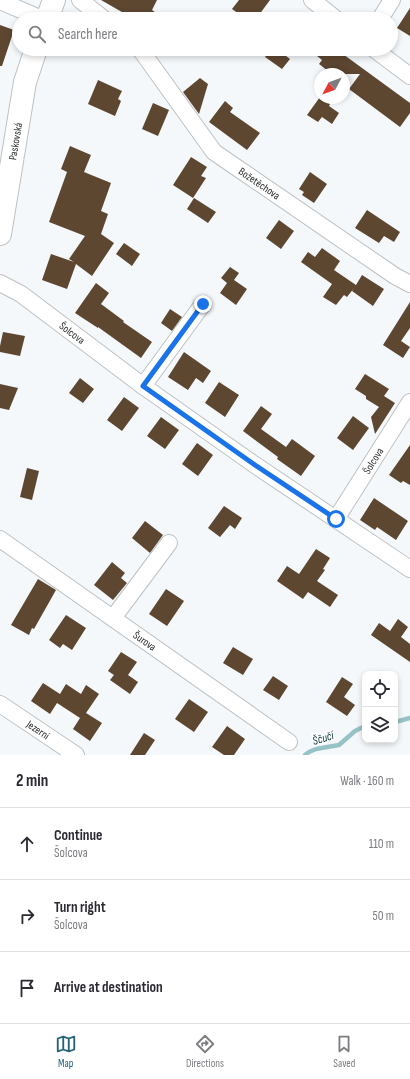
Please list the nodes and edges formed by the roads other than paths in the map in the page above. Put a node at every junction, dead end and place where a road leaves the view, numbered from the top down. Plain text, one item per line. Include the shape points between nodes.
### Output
1 (54, 0) edge
2 (80, 0) edge
3 (312, 0) edge
4 (392, 0) edge
5 (0, 1) edge
6 (26, 12) edge
7 (50, 12) edge
8 (95, 12) edge
9 (327, 12) edge
10 (384, 12) edge
11 (34, 56) edge
12 (145, 56) edge
13 (383, 56) edge
14 (410, 76) edge
15 (0, 234) edge
16 (0, 283) edge
17 (410, 284) edge
18 (203, 304) dead end
19 (143, 386) junction
20 (410, 402) edge
21 (336, 519) junction
22 (0, 539) edge
23 (168, 544) dead end
24 (410, 569) edge
25 (113, 618) junction
26 (0, 704) edge
27 (289, 742) dead end
28 (76, 755) edge

1 - 7 main road
2 - 8 street
3 - 9 street
4 - 10 street
5 - 6 street
11 - 15 main road, Paskovská via 23,96
12 - 17 street, Božetěchova via 214,152
13 - 14 street
16 - 19 street, Šolcova via 21,294
18 - 19 street
19 - 21 street, Šolcova
20 - 21 street, Šolcova
21 - 24 street, Šolcova
22 - 25 street, Šurova
23 - 25 street
25 - 27 street, Šurova
26 - 28 street, Jezerní

